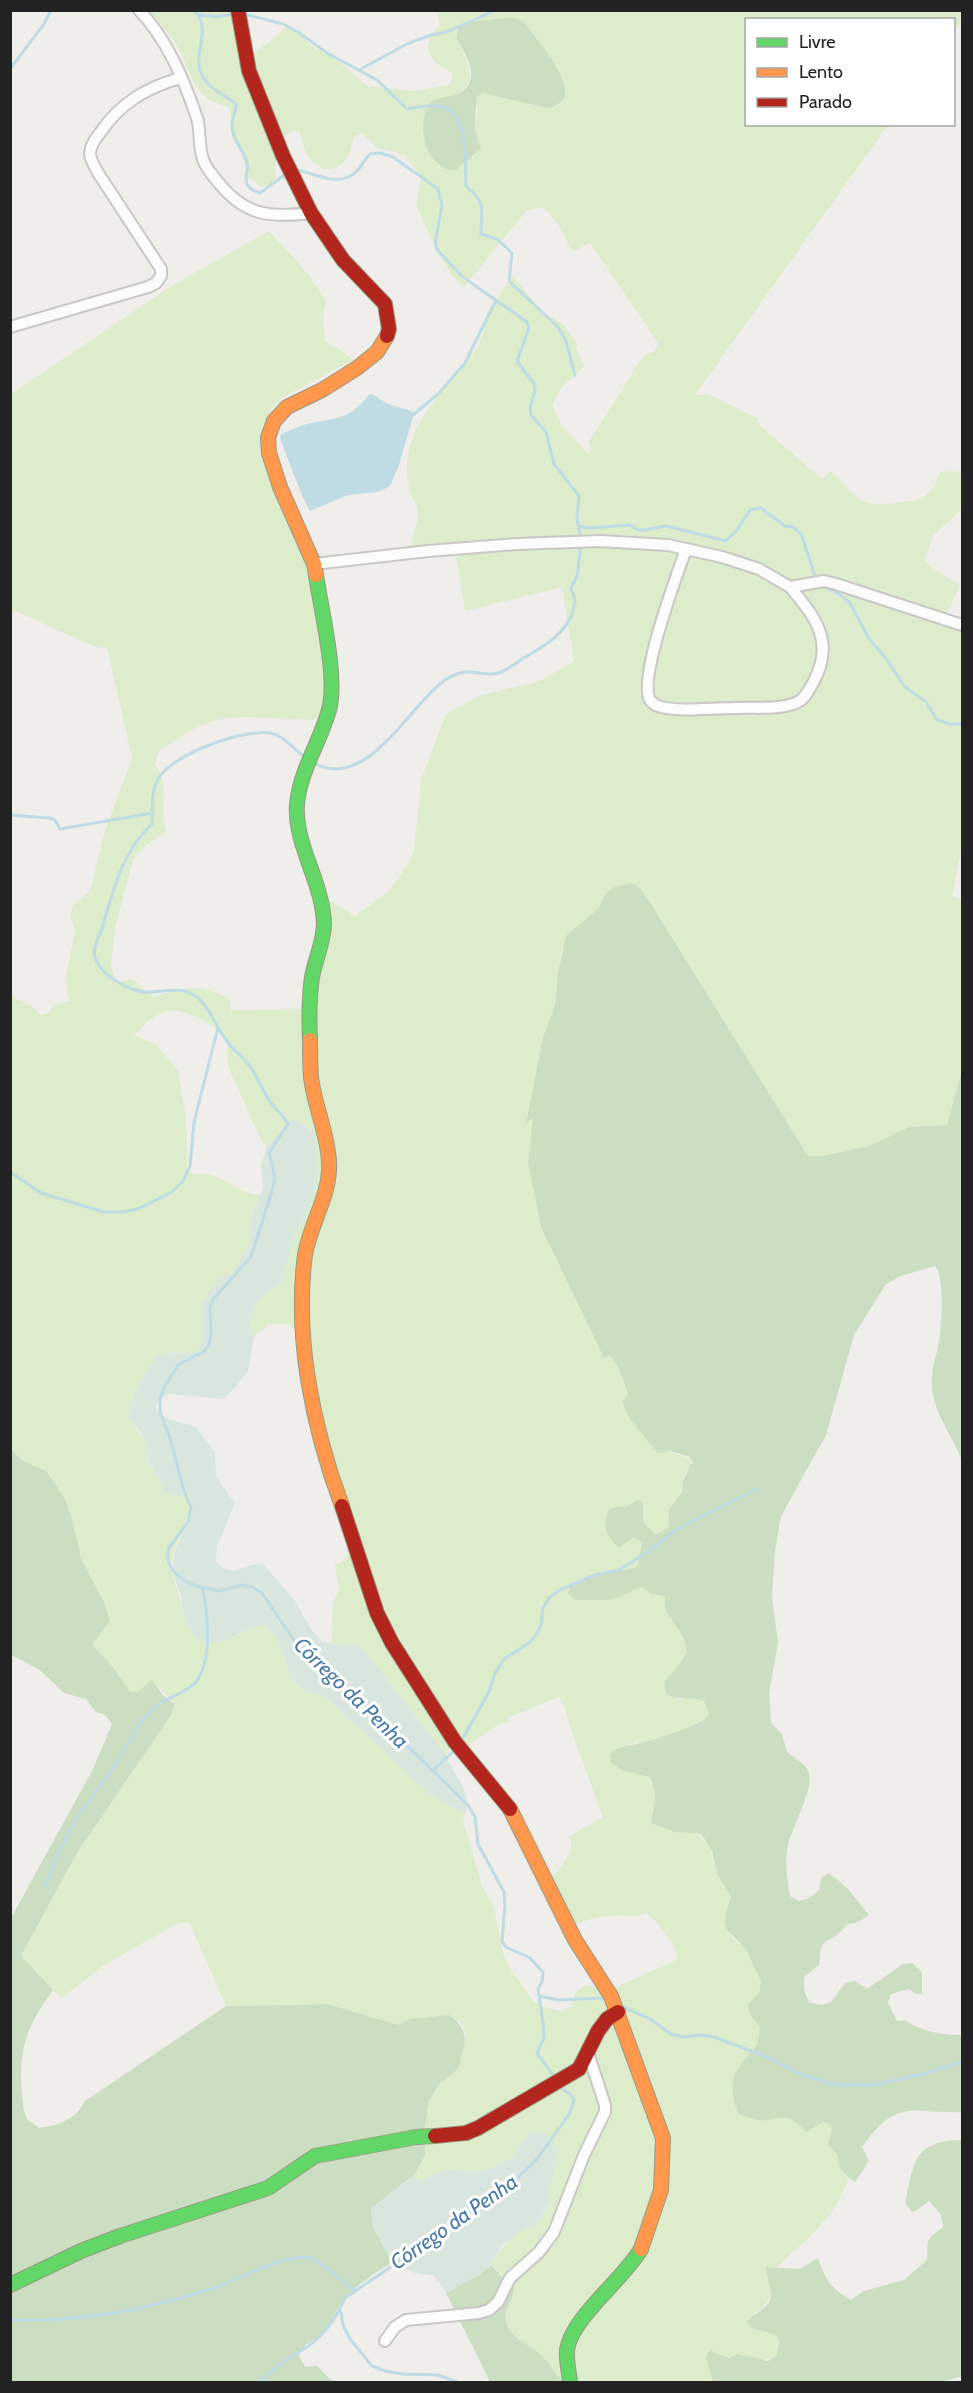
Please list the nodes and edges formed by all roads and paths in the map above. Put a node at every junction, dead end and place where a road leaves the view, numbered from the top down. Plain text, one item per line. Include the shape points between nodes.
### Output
1 (139, 10) edge
2 (238, 10) edge
3 (180, 78) junction
4 (311, 213) junction
5 (10, 327) edge
6 (686, 549) junction
7 (314, 564) junction
8 (790, 587) junction
9 (963, 625) edge
10 (618, 2012) junction
11 (588, 2053) junction
12 (10, 2285) edge
13 (385, 2341) dead end
14 (570, 2382) edge

1 - 3 street via 172,55
2 - 4 street via 249,70 283,156
3 - 4 street via 197,120 203,159 231,199 260,213 282,217
3 - 5 street via 157,85 128,102 109,120 90,153 92,163 161,269 161,276 147,287
4 - 7 street via 343,260 385,304 389,328 377,352 357,368 287,407 274,421 268,438 268,453 280,487
6 - 7 street via 580,541 428,551
6 - 8 street via 759,569
6 - 8 street via 652,657 647,688 650,700 658,707 774,708 795,704 806,695 822,659 823,640 818,625
7 - 10 street via 333,687 329,710 299,787 297,808 301,834 320,888 324,925 309,1012 311,1077 329,1162 327,1183 306,1251 301,1289 314,1413 329,1472 377,1613 392,1643 455,1742 510,1809 575,1940
8 - 9 street via 824,581
10 - 11 street via 598,2031
10 - 14 street via 663,2138 661,2190 640,2251 576,2330 567,2349
11 - 12 street via 579,2069 567,2077 466,2133 416,2137 315,2156 268,2188 120,2236
11 - 13 street via 605,2112 547,2243 513,2274 503,2295 489,2310 406,2320

